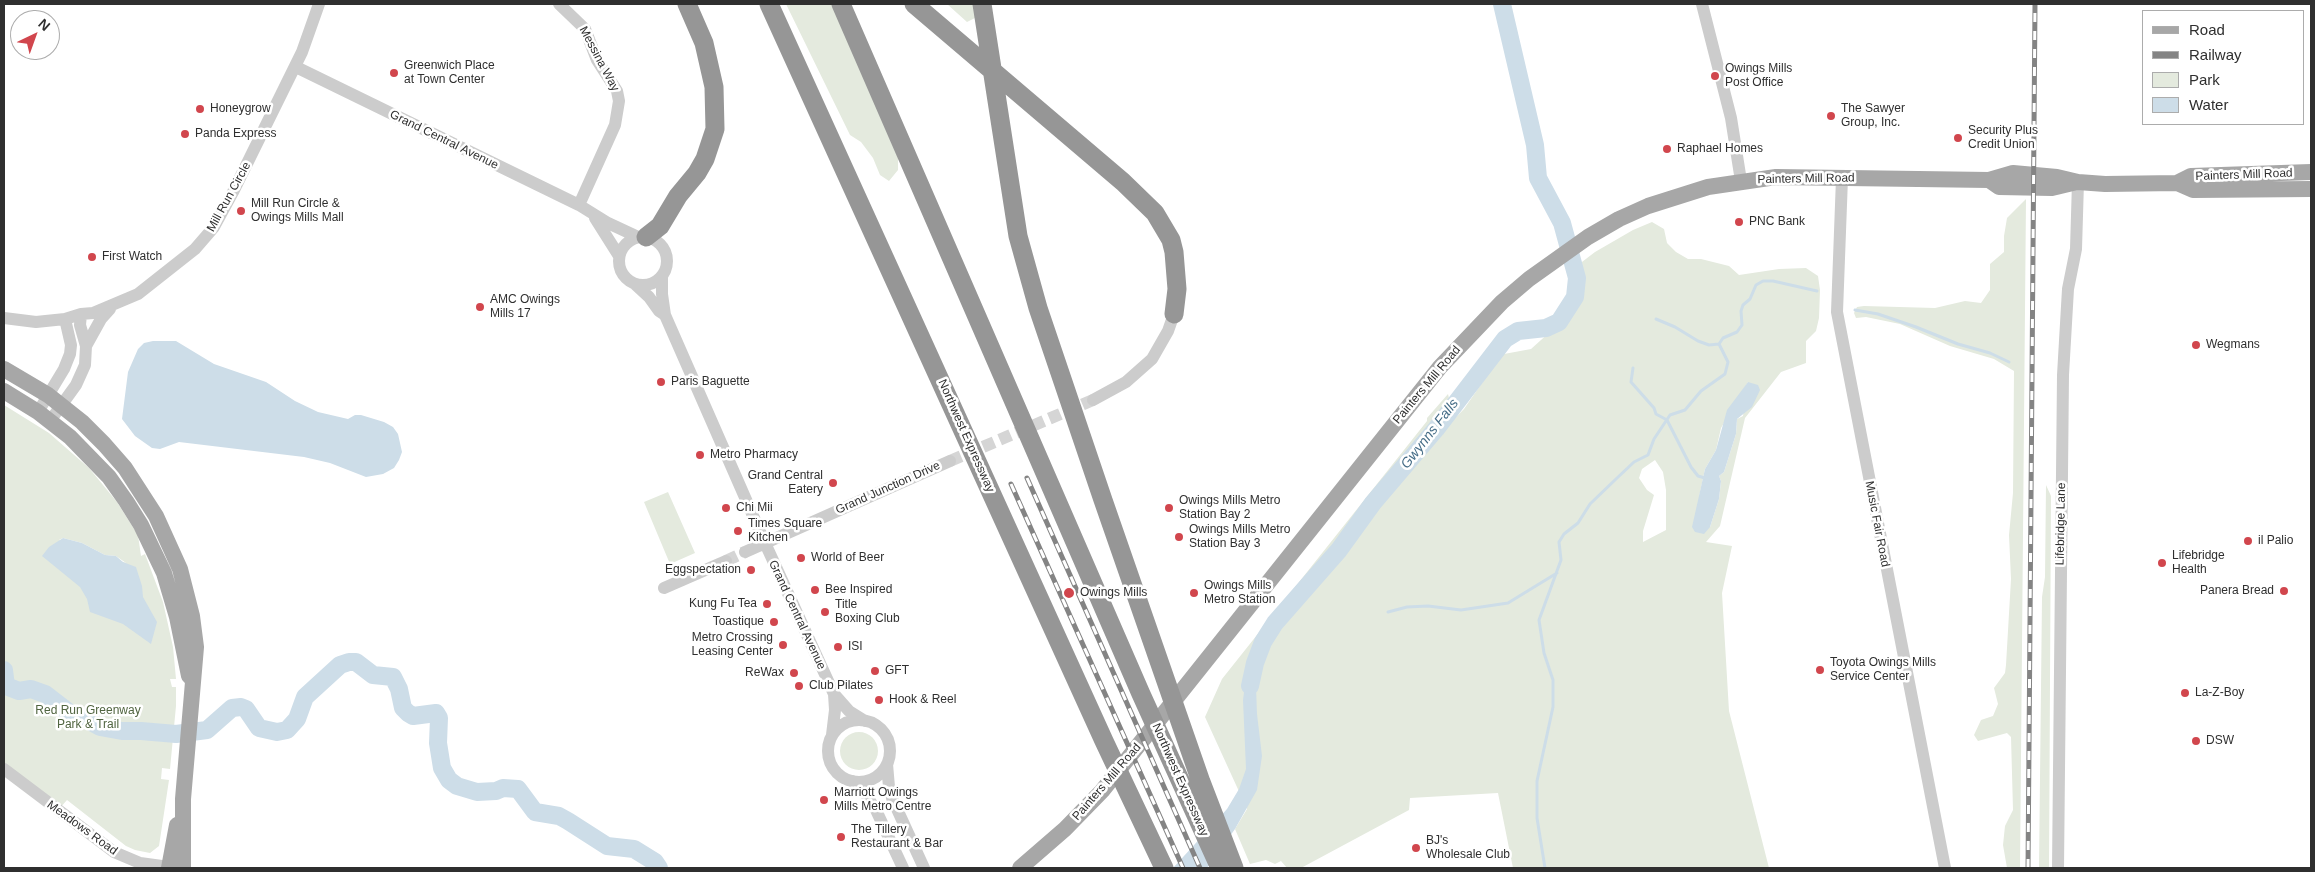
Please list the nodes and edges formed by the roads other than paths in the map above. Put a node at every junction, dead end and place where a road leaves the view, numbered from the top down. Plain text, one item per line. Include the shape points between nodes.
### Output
1 (319, 4) edge
2 (559, 4) edge
3 (687, 4) edge
4 (769, 4) edge
5 (841, 4) edge
6 (914, 4) edge
7 (982, 4) edge
8 (1702, 4) edge
9 (296, 67) junction
10 (2311, 172) edge
11 (1842, 178) junction
12 (1741, 181) junction
13 (2078, 182) junction
14 (2177, 183) junction
15 (2311, 189) edge
16 (579, 205) junction
17 (592, 214) junction
18 (642, 237) junction
19 (619, 256) junction
20 (662, 276) junction
21 (636, 284) junction
22 (114, 305) junction
23 (80, 314) junction
24 (1174, 314) joint
25 (665, 315) junction
26 (4, 318) edge
27 (65, 319) junction
28 (36, 322) junction
29 (86, 346) junction
30 (70, 354) junction
31 (4, 369) edge
32 (4, 391) edge
33 (48, 395) junction
34 (1093, 400) tunnel mouth
35 (62, 406) junction
36 (44, 417) junction
37 (950, 461) tunnel mouth
38 (765, 543) junction
39 (745, 552) tunnel mouth
40 (726, 561) tunnel mouth
41 (664, 588) dead end
42 (192, 690) junction
43 (834, 694) junction
44 (865, 721) junction
45 (832, 736) junction
46 (887, 764) junction
47 (4, 769) edge
48 (854, 781) junction
49 (174, 868) edge
50 (903, 868) edge
51 (924, 868) edge
52 (1020, 868) edge
53 (1164, 868) edge
54 (1220, 868) edge
55 (1234, 868) edge
56 (1945, 868) edge
57 (2058, 868) edge

1 - 9 street, Mill Run Circle
2 - 16 street, Messina Way via 590,37 597,60 617,91 619,101 615,125
3 - 18 highway via 704,43 714,87 715,129 697,173 660,226
4 - 53 highway, Northwest Expressway
5 - 54 highway, Northwest Expressway
6 - 24 highway via 1124,182 1155,213 1171,240 1174,252 1178,288
7 - 55 highway via 1018,236 1036,299 1103,500
8 - 12 street via 1731,118
9 - 16 street, Grand Central Avenue
9 - 22 street, Mill Run Circle via 234,192 205,238 151,284
10 - 14 main road, Painters Mill Road via 2191,176
11 - 12 main road, Painters Mill Road
11 - 13 main road, Painters Mill Road via 1989,180 2013,173 2057,176
11 - 56 street, Music Fair Road via 1838,312
12 - 52 main road, Painters Mill Road via 1708,187 1619,219 1551,262 1502,302 1440,367 1102,791
13 - 14 main road, Painters Mill Road
13 - 57 street, Lifebridge Lane via 2076,249 2068,288 2063,374
14 - 15 main road, Painters Mill Road via 2194,190
16 - 17 street, Grand Central Avenue
17 - 18 street, Grand Central Avenue
17 - 19 street, Grand Central Avenue
18 - 19 street via 624,245
18 - 20 street, Grand Central Avenue via 653,239 663,249 667,265
19 - 21 street, Grand Central Avenue via 623,275
20 - 21 street via 652,284
20 - 25 street, Grand Central Avenue
21 - 25 street, Grand Central Avenue
22 - 23 street, Mill Run Circle
22 - 29 street via 101,319
23 - 27 street, Mill Run Circle
23 - 29 street
24 - 34 street via 1152,359 1126,382
25 - 38 street, Grand Central Avenue
26 - 28 street, Mill Run Circle
27 - 28 street, Mill Run Circle
27 - 30 street
28 - 30 street via 61,334 68,343
29 - 35 street via 81,377
30 - 33 street
31 - 33 main road
32 - 36 main road
33 - 35 main road
33 - 36 street
35 - 36 street
35 - 42 main road via 82,422 125,468 169,542 192,616 196,647
36 - 42 main road via 70,437 109,477 141,525 172,596
37 - 38 street, Grand Junction Drive
38 - 39 street, Grand Junction Drive
38 - 43 street, Grand Central Avenue
40 - 41 street
42 - 49 main road
43 - 44 street, Grand Central Avenue via 849,711
43 - 45 street, Grand Central Avenue
44 - 45 street via 844,724
44 - 46 street, Grand Central Avenue via 875,725 888,741
45 - 48 street, Grand Central Avenue via 829,760 841,776
46 - 48 street via 873,778 864,782
46 - 51 street, Grand Central Avenue via 892,798
47 - 49 street, Meadows Road via 114,852 140,863
48 - 50 street, Grand Central Avenue via 876,810

